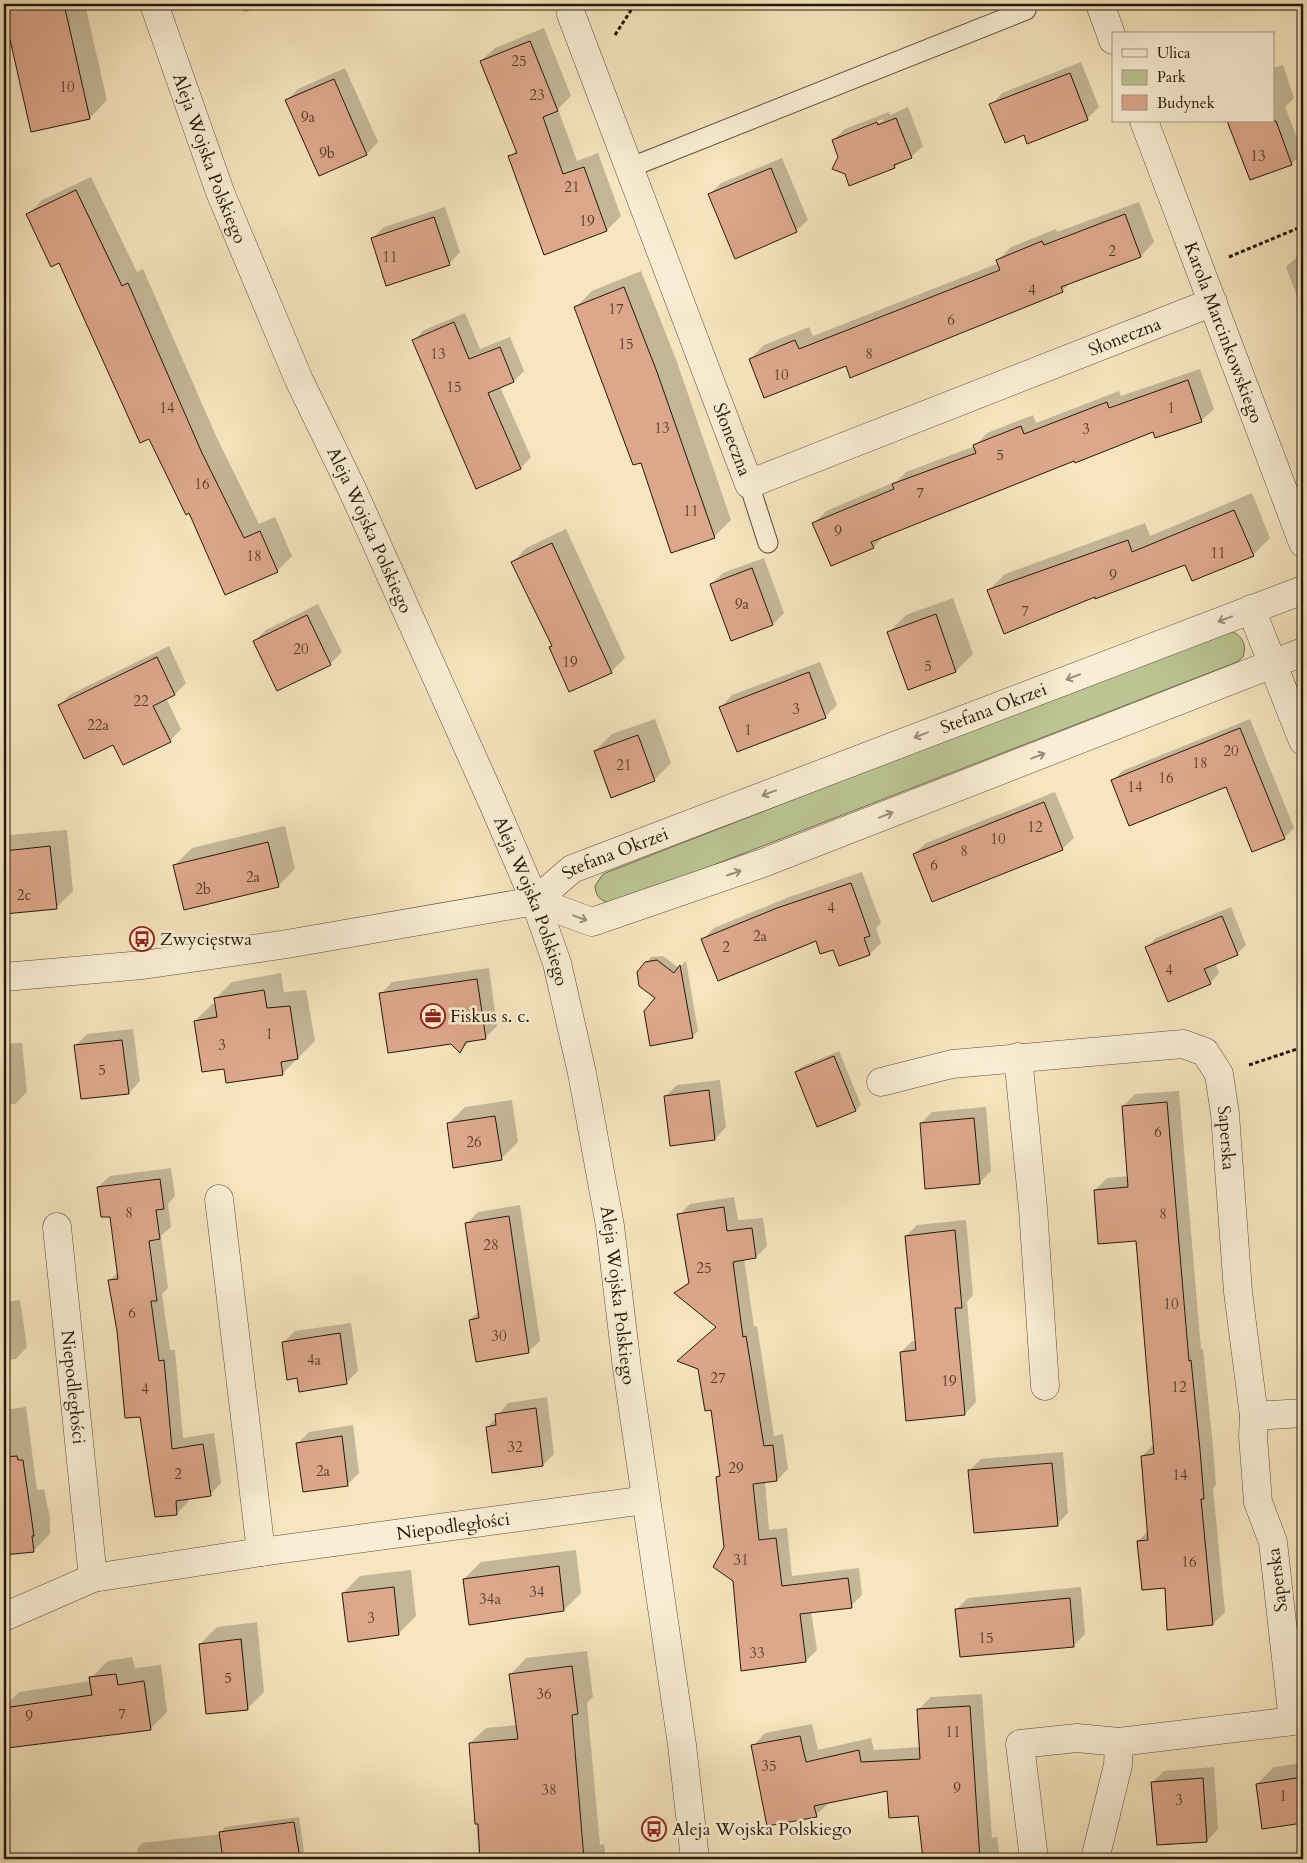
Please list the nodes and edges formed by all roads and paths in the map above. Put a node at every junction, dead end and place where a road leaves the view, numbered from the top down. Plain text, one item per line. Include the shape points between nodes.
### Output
1 (154, 4) edge
2 (1100, 4) edge
3 (1026, 10) dead end
4 (571, 14) dead end
5 (1112, 37) edge
6 (1144, 122) edge
7 (629, 168) junction
8 (1303, 226) edge
9 (1228, 258) dead end
10 (1213, 302) junction
11 (749, 484) junction
12 (768, 543) dead end
13 (1303, 543) edge
14 (1303, 590) edge
15 (1251, 609) junction
16 (1303, 652) edge
17 (1274, 664) junction
18 (1303, 741) edge
19 (534, 901) junction
20 (4, 978) edge
21 (1303, 1047) edge
22 (1018, 1057) junction
23 (1220, 1074) junction
24 (881, 1082) dead end
25 (219, 1199) dead end
26 (57, 1228) dead end
27 (1046, 1386) dead end
28 (1303, 1413) edge
29 (1254, 1416) junction
30 (646, 1500) junction
31 (261, 1552) junction
32 (93, 1578) junction
33 (4, 1617) edge
34 (1119, 1742) junction
35 (695, 1859) edge
36 (1034, 1859) edge
37 (1095, 1859) edge

1 - 19 street, Aleja Wojska Polskiego via 220,192 299,380 352,489
2 - 5 street
3 - 7 lane
4 - 7 street, Słoneczna
6 - 10 street, Karola Marcinkowskiego
7 - 11 street, Słoneczna
8 - 9 path
10 - 11 street, Słoneczna
10 - 13 street, Karola Marcinkowskiego
11 - 12 lane
14 - 15 street, Stefana Okrzei
15 - 17 street
15 -> 19 street, Stefana Okrzei via 572,869
16 - 17 street, Stefana Okrzei
17 - 18 street
19 -> 17 street, Stefana Okrzei via 592,922 763,864
19 - 20 street via 287,944 143,965
19 - 30 street, Aleja Wojska Polskiego via 557,963 595,1143 610,1226
21 - 23 path
22 - 23 street, Saperska via 1183,1044 1205,1052
22 - 24 street, Saperska via 952,1064
22 - 27 street
23 - 29 street, Saperska via 1238,1292
25 - 31 street
26 - 32 street, Niepodległości
28 - 29 street
29 - 34 street, Saperska via 1252,1436 1258,1502 1273,1542 1293,1721
30 - 31 street, Niepodległości
30 - 35 street, Aleja Wojska Polskiego via 682,1745
31 - 32 street, Niepodległości
32 - 33 street, Niepodległości
34 - 36 street, Saperska via 1077,1738 1020,1744
34 - 37 street via 1118,1764

